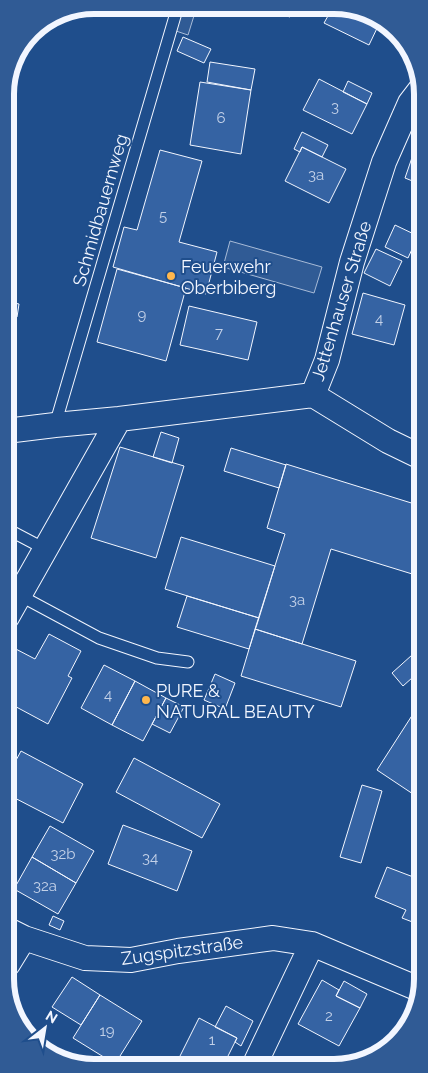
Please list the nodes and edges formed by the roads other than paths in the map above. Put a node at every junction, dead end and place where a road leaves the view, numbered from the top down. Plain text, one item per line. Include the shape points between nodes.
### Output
1 (176, 14) edge
2 (414, 98) edge
3 (313, 395) junction
4 (119, 419) junction
5 (56, 425) junction
6 (14, 430) edge
7 (414, 454) edge
8 (14, 533) edge
9 (46, 549) junction
10 (20, 595) junction
11 (14, 605) edge
12 (188, 662) dead end
13 (16, 934) edge
14 (312, 944) junction
15 (414, 987) edge
16 (257, 1059) edge

1 - 5 lane, Schmidbauernweg
2 - 3 street, Jettenhauser Straße via 384,162 352,262 327,360
3 - 4 street, Jettenhauser Straße
3 - 7 street
4 - 5 street, Jettenhauser Straße
4 - 9 street
5 - 6 street, Jettenhauser Straße
8 - 9 lane
9 - 10 street
10 - 11 street
10 - 12 lane via 99,638 157,658
13 - 14 street, Zugspitzstraße via 85,958 130,960 273,938
14 - 15 street, Zugspitzstraße
14 - 16 street

